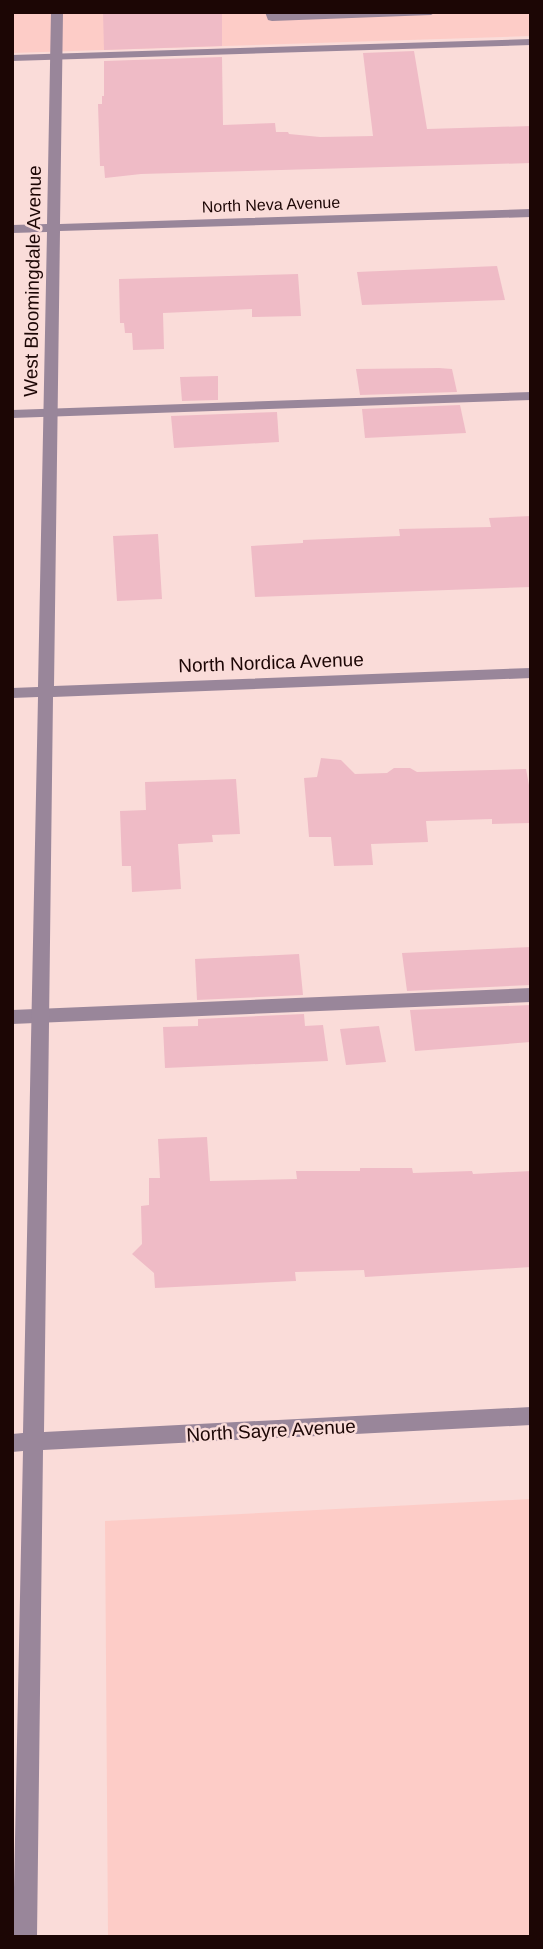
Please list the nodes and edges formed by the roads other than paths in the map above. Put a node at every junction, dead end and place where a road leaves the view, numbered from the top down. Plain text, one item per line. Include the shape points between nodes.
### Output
1 (57, 12) edge
2 (271, 12) edge
3 (431, 12) edge
4 (531, 42) edge
5 (56, 56) junction
6 (12, 58) edge
7 (531, 213) edge
8 (53, 228) junction
9 (12, 229) edge
10 (531, 396) edge
11 (50, 412) junction
12 (12, 414) edge
13 (531, 673) edge
14 (46, 692) junction
15 (12, 693) edge
16 (531, 995) edge
17 (40, 1016) junction
18 (12, 1017) edge
19 (531, 1416) edge
20 (23, 1443) edge
21 (25, 1937) edge

1 - 5 street, West Bloomingdale Avenue
2 - 3 street via 272,18
4 - 5 street
5 - 6 street
5 - 8 street, West Bloomingdale Avenue
7 - 8 street, North Neva Avenue
8 - 9 street, North Neva Avenue
8 - 11 street, West Bloomingdale Avenue
10 - 11 street
11 - 12 street
11 - 14 street, West Bloomingdale Avenue
13 - 14 street, North Nordica Avenue
14 - 15 street, North Nordica Avenue
14 - 17 street, West Bloomingdale Avenue
16 - 17 street
17 - 18 street
17 - 20 street, West Bloomingdale Avenue
19 - 20 street, North Sayre Avenue
20 - 21 street, West Bloomingdale Avenue

